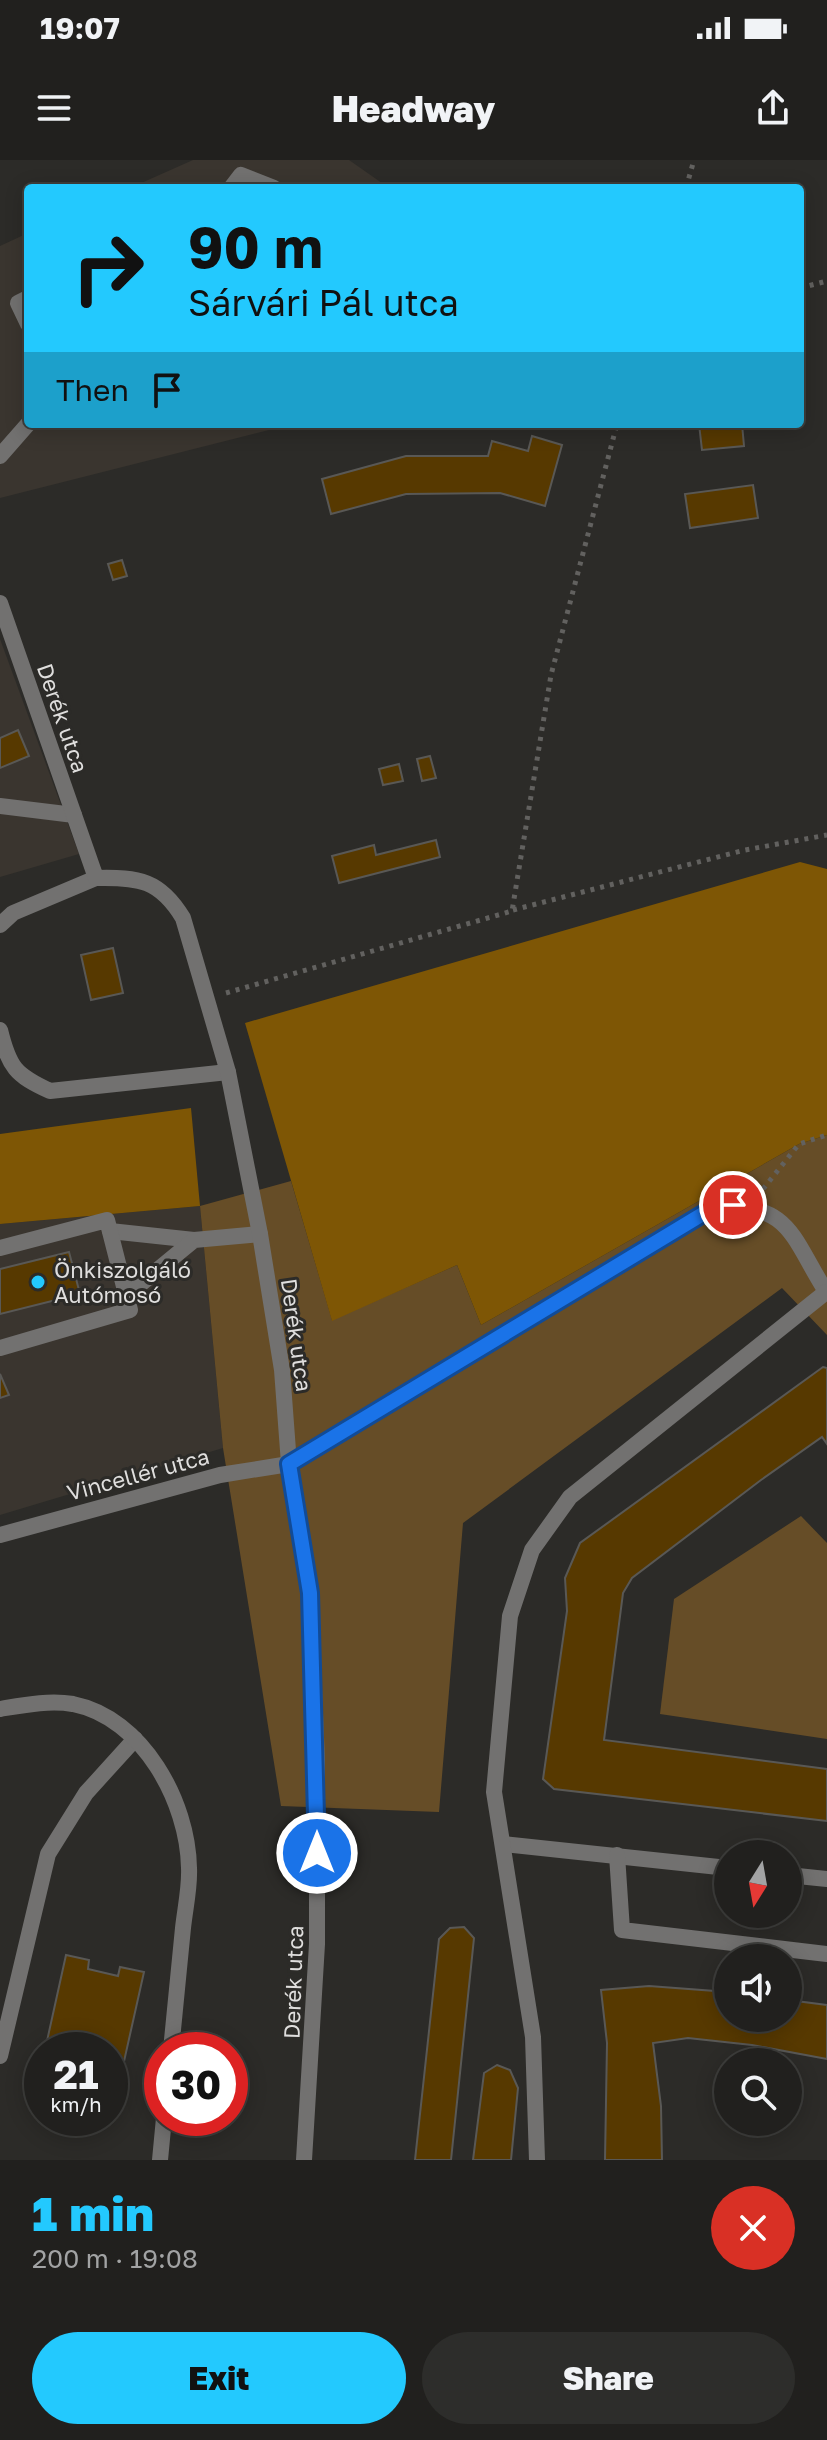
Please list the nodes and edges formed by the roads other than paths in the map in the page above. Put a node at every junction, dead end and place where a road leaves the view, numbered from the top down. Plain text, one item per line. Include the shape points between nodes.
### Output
1 (234, 184) edge
2 (264, 184) edge
3 (24, 300) edge
4 (24, 316) edge
5 (24, 428) edge
6 (0, 456) edge
7 (0, 603) edge
8 (0, 806) edge
9 (74, 815) junction
10 (96, 878) junction
11 (0, 925) edge
12 (0, 1030) edge
13 (228, 1072) junction
14 (110, 1231) junction
15 (260, 1234) junction
16 (194, 1240) junction
17 (0, 1248) edge
18 (827, 1293) edge
19 (126, 1296) junction
20 (0, 1348) edge
21 (289, 1464) junction
22 (0, 1535) edge
23 (0, 1709) edge
24 (135, 1739) junction
25 (503, 1844) junction
26 (617, 1855) junction
27 (714, 1866) edge
28 (802, 1876) edge
29 (827, 1879) edge
30 (827, 1954) edge
31 (173, 2032) edge
32 (0, 2056) edge
33 (162, 2136) edge
34 (160, 2160) edge
35 (304, 2160) edge
36 (537, 2160) edge

1 - 2 street via 241,175
3 - 4 street via 18,303
5 - 6 street
7 - 9 street, Derék utca
8 - 9 street
9 - 10 street, Derék utca
10 - 11 street via 13,913
10 - 13 street, Derék utca via 147,882 170,897 183,918
12 - 13 street via 7,1059 23,1078 50,1091
13 - 15 street, Derék utca
14 - 16 street
14 - 17 street via 107,1220
14 - 19 street
15 - 16 street
15 - 21 street, Derék utca via 282,1370
16 - 19 street
18 - 21 street via 782,1220 750,1205 716,1206
18 - 25 street via 570,1497 532,1550 510,1616 494,1792
19 - 20 street via 130,1310
21 - 22 street, Vincellér utca via 220,1475
21 - 35 street, Derék utca via 310,1593 317,1761 317,1944
23 - 24 street via 74,1704
24 - 31 street via 173,1795 188,1856
24 - 32 street via 86,1793 48,1854
25 - 26 street
25 - 36 street via 533,2037
26 - 27 street
26 - 30 street via 622,1930
28 - 29 street
33 - 34 street

